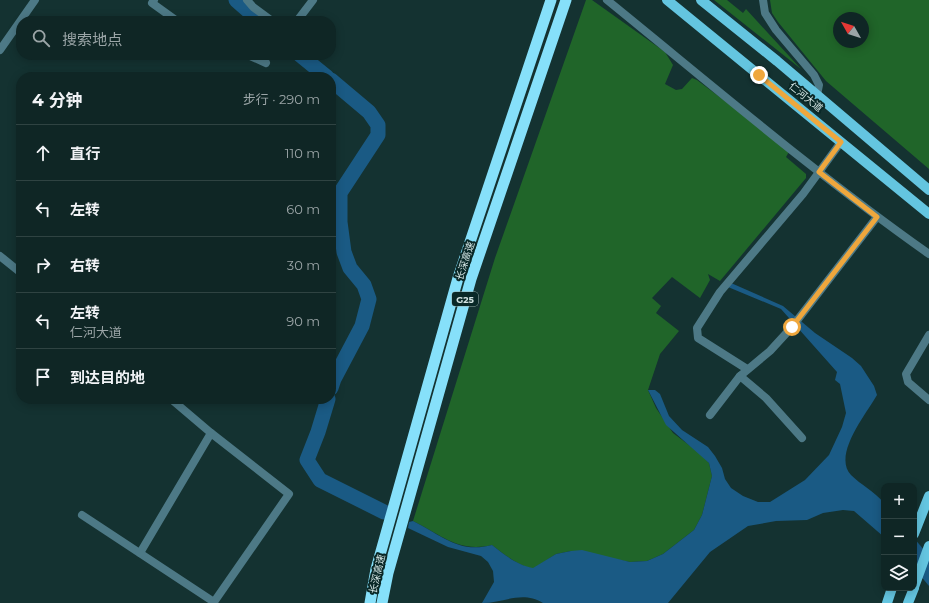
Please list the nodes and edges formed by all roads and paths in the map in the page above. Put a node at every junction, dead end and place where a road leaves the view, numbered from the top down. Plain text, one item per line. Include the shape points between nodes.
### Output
1 (35, 0) edge
2 (154, 0) edge
3 (247, 0) edge
4 (313, 0) edge
5 (551, 0) edge
6 (566, 0) edge
7 (607, 0) edge
8 (666, 0) edge
9 (701, 0) edge
10 (763, 0) edge
11 (24, 16) edge
12 (170, 16) edge
13 (265, 16) edge
14 (301, 16) edge
15 (16, 27) edge
16 (0, 50) edge
17 (259, 60) edge
18 (266, 63) dead end
19 (817, 95) junction
20 (841, 142) junction
21 (819, 172) junction
22 (929, 190) edge
23 (929, 214) edge
24 (877, 217) junction
25 (929, 254) edge
26 (0, 256) edge
27 (16, 269) edge
28 (929, 335) edge
29 (747, 369) junction
30 (740, 376) junction
31 (929, 400) edge
32 (177, 404) edge
33 (710, 415) dead end
34 (211, 433) junction
35 (802, 438) dead end
36 (929, 496) edge
37 (82, 515) dead end
38 (917, 526) edge
39 (929, 546) edge
40 (140, 553) junction
41 (917, 580) edge
42 (891, 591) edge
43 (913, 591) edge
44 (370, 603) edge
45 (382, 603) edge
46 (887, 603) edge
47 (908, 603) edge

1 - 11 street
2 - 12 street via 152,3
3 - 13 street
4 - 14 street
5 - 44 highway, 长深高速 / G25 via 458,278 376,570
6 - 45 highway, 长深高速 / G25 via 471,279 388,573
7 - 21 street
8 - 20 main road, 仁河大道
9 - 19 main road, 仁河大道
10 - 19 street via 765,13 776,30 814,75 818,85
15 - 16 street
17 - 18 street
19 - 22 main road, 仁河大道
20 - 21 street
20 - 23 main road, 仁河大道
21 - 24 street
21 - 29 street via 720,292 697,328 698,338
24 - 25 street
24 - 29 street via 792,327
26 - 27 street
28 - 31 street via 906,374 908,382
29 - 30 street
30 - 33 street
30 - 35 street via 766,398
32 - 34 street
34 - 40 street
34 - 40 street via 289,494 214,602
36 - 38 main road
37 - 40 street
39 - 41 main road
42 - 46 main road
43 - 47 main road

